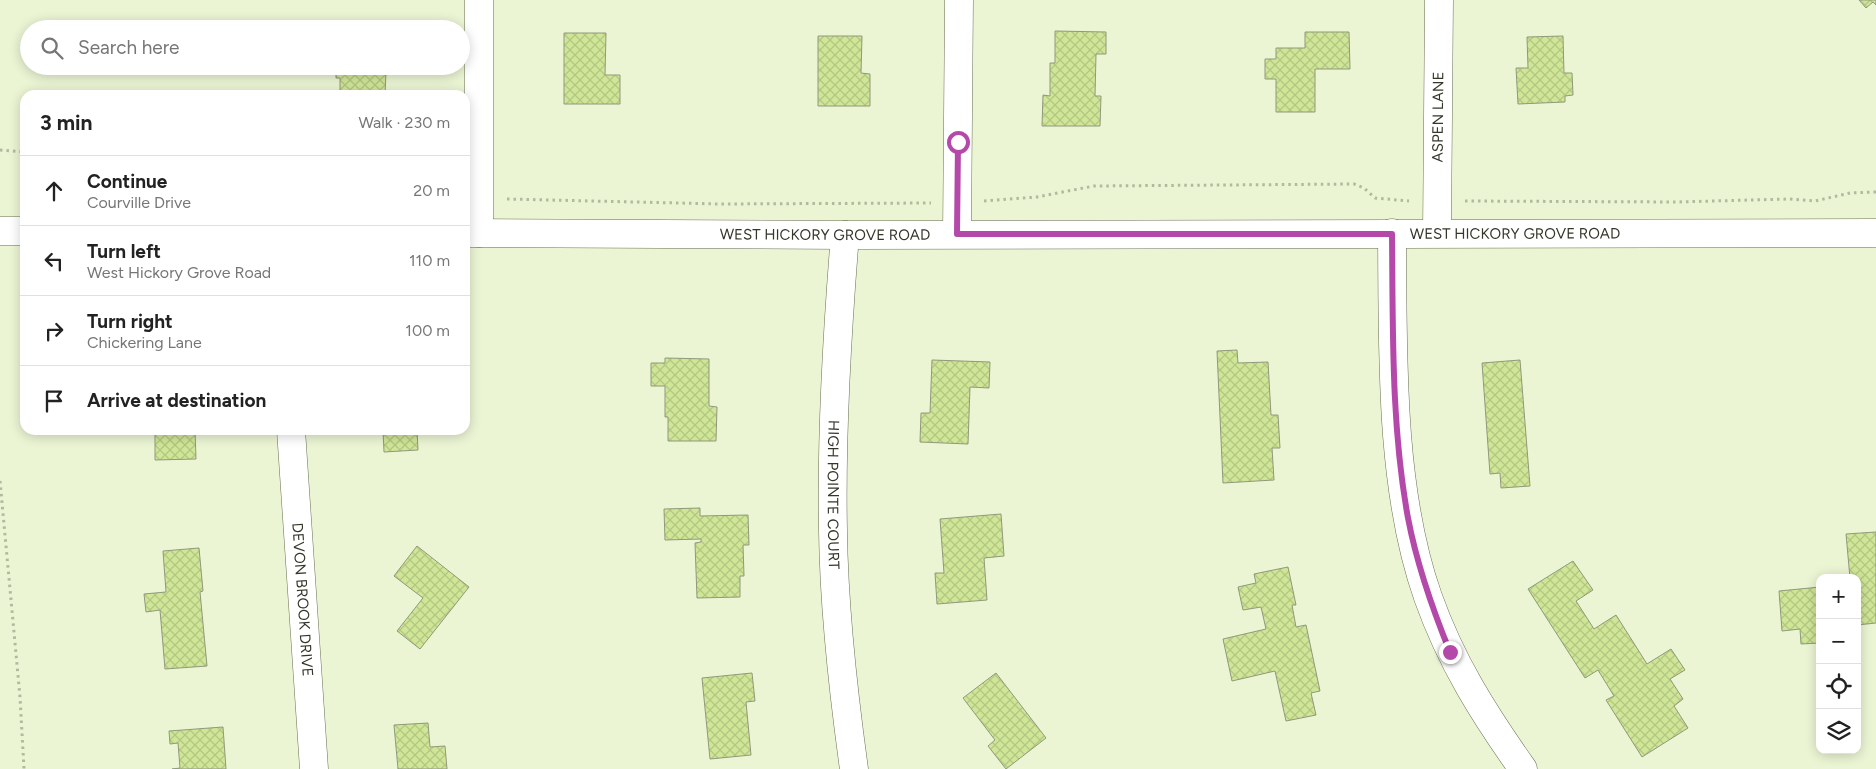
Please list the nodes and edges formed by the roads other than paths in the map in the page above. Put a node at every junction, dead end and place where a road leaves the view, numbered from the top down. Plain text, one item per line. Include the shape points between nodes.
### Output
1 (479, 0) edge
2 (959, 0) edge
3 (1439, 0) edge
4 (0, 231) edge
5 (20, 231) edge
6 (1876, 232) edge
7 (472, 233) edge
8 (1436, 233) junction
9 (957, 234) junction
10 (1392, 234) junction
11 (845, 235) junction
12 (291, 435) edge
13 (856, 764) edge
14 (1522, 768) edge
15 (314, 769) edge

1 - 7 street
2 - 9 street
3 - 8 street, ASPEN LANE
4 - 5 street
6 - 8 street, WEST HICKORY GROVE ROAD
7 - 11 street, WEST HICKORY GROVE ROAD
8 - 10 street, WEST HICKORY GROVE ROAD
9 - 10 street, WEST HICKORY GROVE ROAD
9 - 11 street, WEST HICKORY GROVE ROAD
10 - 14 street via 1400,452 1418,564 1454,659 1482,710
11 - 13 street, HIGH POINTE COURT via 832,465 833,532 838,630
12 - 15 street, DEVON BROOK DRIVE

